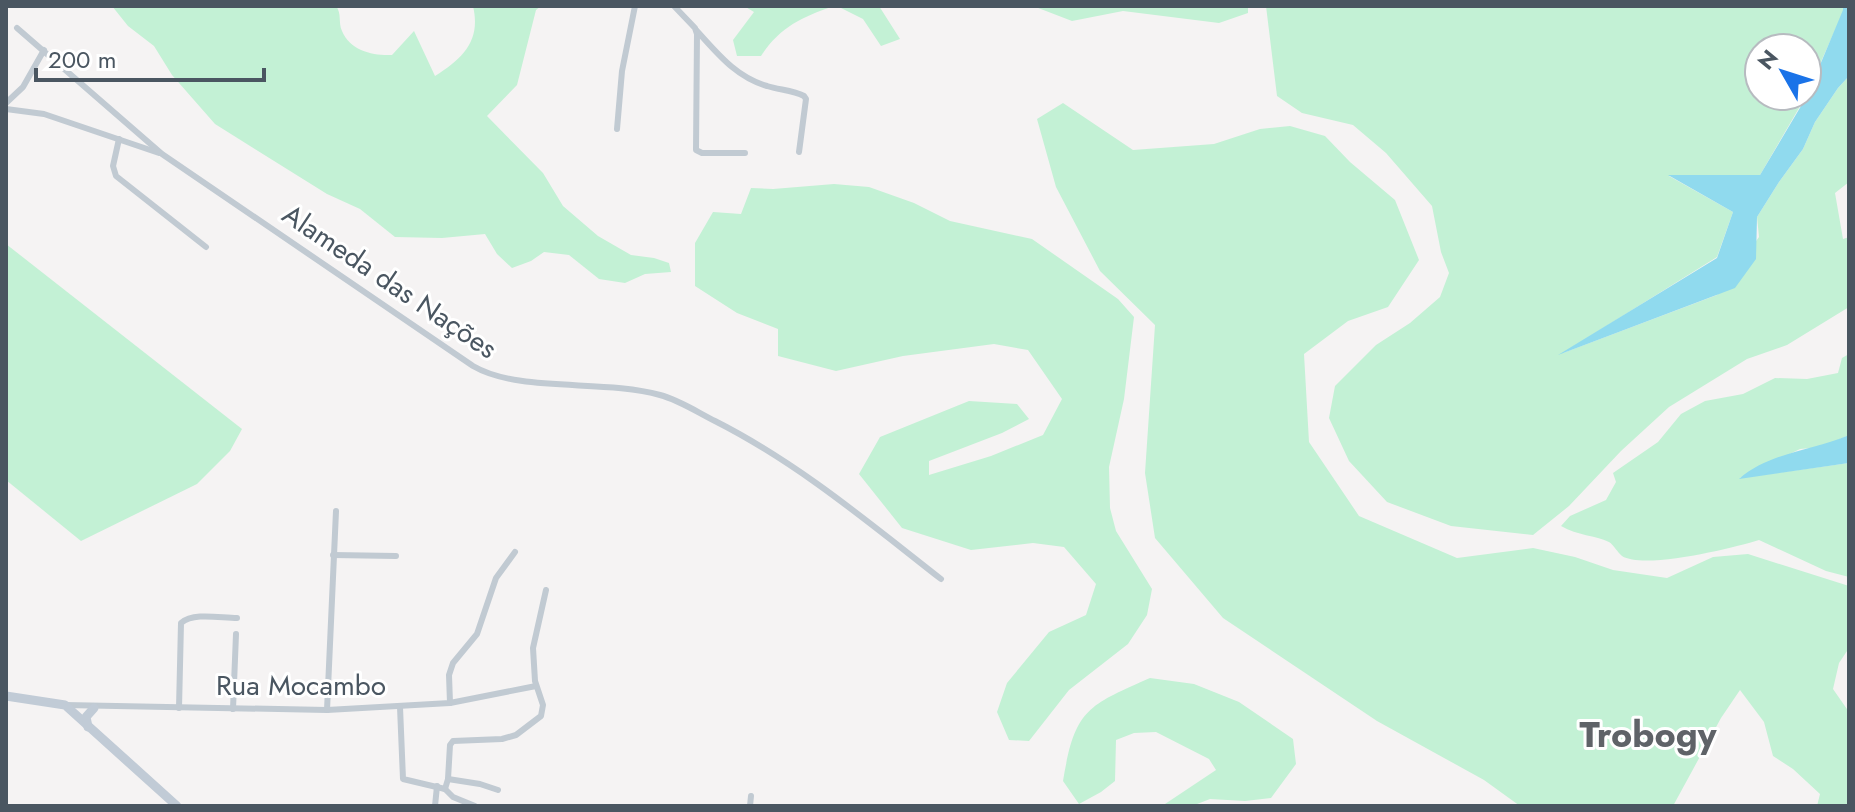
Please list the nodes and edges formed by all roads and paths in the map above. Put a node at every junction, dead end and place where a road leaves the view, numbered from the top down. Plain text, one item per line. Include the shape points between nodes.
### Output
1 (635, 6) edge
2 (674, 6) edge
3 (17, 28) dead end
4 (695, 28) junction
5 (44, 50) junction
6 (6, 106) edge
7 (617, 129) dead end
8 (119, 139) junction
9 (799, 152) dead end
10 (745, 153) dead end
11 (162, 154) junction
12 (206, 247) dead end
13 (336, 511) dead end
14 (515, 552) dead end
15 (333, 555) junction
16 (396, 556) dead end
17 (941, 579) dead end
18 (546, 590) dead end
19 (237, 618) dead end
20 (236, 634) dead end
21 (536, 686) junction
22 (6, 696) edge
23 (450, 703) junction
24 (65, 705) junction
25 (400, 707) junction
26 (94, 708) junction
27 (179, 708) junction
28 (233, 709) junction
29 (327, 710) junction
30 (88, 727) junction
31 (448, 779) junction
32 (441, 787) junction
33 (498, 790) dead end
34 (751, 796) dead end
35 (177, 806) edge
36 (435, 806) edge
37 (475, 806) edge
38 (750, 806) edge

1 - 7 street
2 - 4 street
3 - 5 street, Alameda das Nações
4 - 9 street via 744,77 804,96
4 - 10 street via 696,150
5 - 6 street, Alameda das Nações
5 - 11 street, Alameda das Nações
6 - 8 street, Alameda das Nações
8 - 11 street, Alameda das Nações
8 - 12 street via 116,176
11 - 17 street, Alameda das Nações via 484,373 631,387 665,396 761,444
13 - 15 street
14 - 23 street via 496,578 477,634 453,663
15 - 16 street
15 - 29 street
18 - 21 street via 533,638
19 - 27 street via 196,617 181,623
20 - 28 street
21 - 23 street, Rua Mocambo
21 - 31 street via 541,716 502,739 455,740 450,745
22 - 24 main road, Rua Mocambo
23 - 25 street, Rua Mocambo
24 - 26 street, Rua Mocambo
24 - 30 main road
25 - 29 street, Rua Mocambo
25 - 32 street via 403,779
26 - 27 street, Rua Mocambo
26 - 30 main road via 86,717
27 - 28 street, Rua Mocambo
28 - 29 street, Rua Mocambo
30 - 35 main road
31 - 32 street
31 - 33 street
32 - 36 street
32 - 37 street
34 - 38 street

